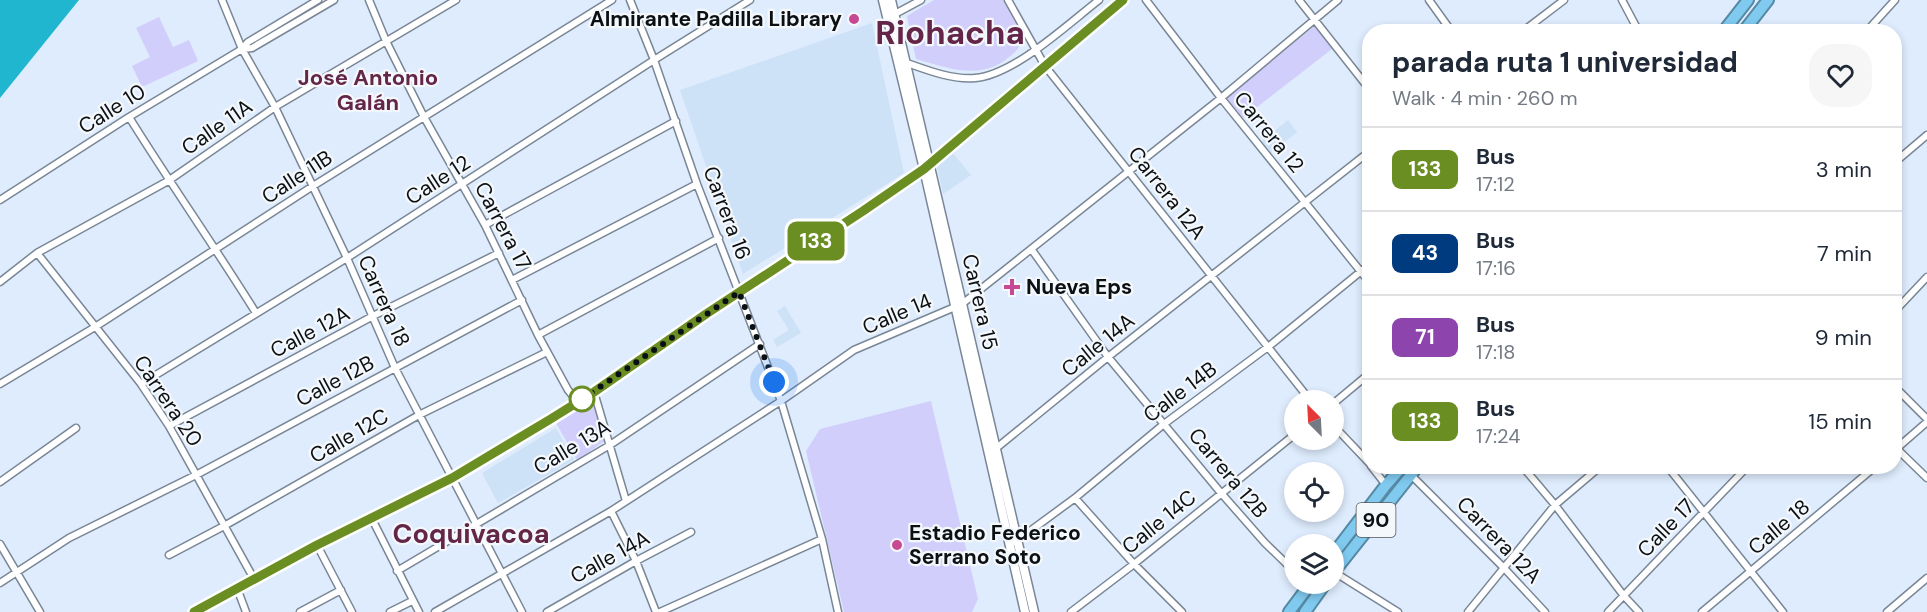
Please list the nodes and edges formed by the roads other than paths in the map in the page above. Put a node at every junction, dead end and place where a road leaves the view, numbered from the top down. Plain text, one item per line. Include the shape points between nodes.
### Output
1 (222, 0) edge
2 (318, 0) edge
3 (334, 0) edge
4 (369, 0) edge
5 (456, 0) edge
6 (612, 0) edge
7 (630, 0) edge
8 (750, 0) edge
9 (883, 0) edge
10 (891, 0) edge
11 (921, 0) edge
12 (1008, 0) edge
13 (1099, 0) edge
14 (1123, 0) edge
15 (1146, 0) edge
16 (1299, 0) edge
17 (1338, 0) edge
18 (1429, 0) edge
19 (1564, 0) edge
20 (1622, 0) edge
21 (1748, 0) edge
22 (1768, 0) edge
23 (1895, 0) edge
24 (291, 16) junction
25 (891, 16) junction
26 (1315, 19) junction
27 (295, 23) junction
28 (1446, 24) edge
29 (1532, 24) edge
30 (1635, 24) edge
31 (1729, 24) edge
32 (1749, 24) edge
33 (1873, 24) edge
34 (386, 41) junction
35 (242, 49) junction
36 (1036, 49) junction
37 (654, 60) junction
38 (907, 63) junction
39 (1045, 66) junction
40 (1362, 80) edge
41 (1221, 98) junction
42 (275, 107) junction
43 (129, 117) junction
44 (424, 117) junction
45 (675, 122) junction
46 (1927, 135) edge
47 (1902, 156) edge
48 (1362, 158) edge
49 (927, 166) junction
50 (1129, 171) junction
51 (168, 181) junction
52 (462, 184) junction
53 (697, 184) junction
54 (313, 186) junction
55 (0, 200) edge
56 (1304, 202) junction
57 (485, 225) junction
58 (718, 238) junction
59 (216, 249) junction
60 (1032, 250) junction
61 (37, 253) junction
62 (498, 253) junction
63 (347, 258) junction
64 (1360, 272) joint
65 (1211, 276) junction
66 (1927, 277) edge
67 (512, 280) junction
68 (0, 282) edge
69 (739, 292) junction
70 (522, 300) junction
71 (1902, 304) edge
72 (959, 306) junction
73 (256, 313) junction
74 (373, 316) junction
75 (95, 327) junction
76 (538, 335) junction
77 (760, 344) junction
78 (1268, 347) junction
79 (547, 351) junction
80 (1108, 357) junction
81 (395, 368) junction
82 (1362, 380) edge
83 (0, 384) edge
84 (141, 384) junction
85 (1302, 390) edge
86 (594, 392) junction
87 (1902, 394) edge
88 (1344, 395) edge
89 (781, 401) junction
90 (578, 402) junction
91 (419, 415) junction
92 (1927, 421) edge
93 (1164, 424) junction
94 (170, 426) junction
95 (76, 428) dead end
96 (1344, 437) edge
97 (1902, 442) edge
98 (1284, 443) edge
99 (610, 445) junction
100 (992, 450) junction
101 (1902, 455) edge
102 (1362, 457) edge
103 (1377, 474) edge
104 (1396, 474) edge
105 (1413, 474) edge
106 (1418, 474) edge
107 (1529, 474) edge
108 (1592, 474) edge
109 (1673, 474) edge
110 (1740, 474) edge
111 (1867, 474) edge
112 (196, 475) junction
113 (452, 478) junction
114 (1927, 478) edge
115 (0, 482) edge
116 (1386, 485) junction
117 (1221, 493) junction
118 (1075, 498) junction
119 (627, 501) junction
120 (1555, 505) junction
121 (611, 511) junction
122 (1704, 512) junction
123 (371, 517) junction
124 (475, 523) junction
125 (224, 526) junction
126 (691, 532) dead end
127 (822, 539) junction
128 (1344, 540) edge
129 (1013, 543) junction
130 (0, 544) edge
131 (317, 545) junction
132 (169, 555) dead end
133 (1344, 560) edge
134 (636, 561) junction
135 (1284, 561) edge
136 (1134, 564) junction
137 (1503, 567) junction
138 (397, 571) junction
139 (16, 572) junction
140 (1752, 572) junction
141 (502, 574) junction
142 (1344, 578) edge
143 (1927, 578) edge
144 (254, 579) junction
145 (0, 583) edge
146 (237, 588) junction
147 (341, 590) junction
148 (1302, 594) edge
149 (1318, 594) edge
150 (1624, 596) junction
151 (412, 601) junction
152 (40, 612) edge
153 (194, 612) edge
154 (246, 612) edge
155 (300, 612) edge
156 (352, 612) edge
157 (390, 612) edge
158 (419, 612) edge
159 (435, 612) edge
160 (522, 612) edge
161 (547, 612) edge
162 (658, 612) edge
163 (838, 612) edge
164 (1026, 612) edge
165 (1071, 612) edge
166 (1182, 612) edge
167 (1289, 612) edge
168 (1305, 612) edge
169 (1398, 612) edge
170 (1468, 612) edge
171 (1545, 612) edge
172 (1608, 612) edge
173 (1639, 612) edge
174 (1702, 612) edge
175 (1783, 612) edge
176 (1887, 612) edge

1 - 35 street, Carrera 18
2 - 24 street, Calle 10
3 - 27 street, Calle 10
4 - 34 street, Carrera 17
5 - 34 street, Calle 11A
6 - 44 street, Calle 11B
7 - 37 street, Carrera 16
8 - 37 street, Calle 12
9 - 25 main road, Carrera 15
10 - 25 main road, Carrera 15
11 - 25 street
12 - 36 street, Carrera 12A
13 - 36 street
14 - 39 street
15 - 41 street, Carrera 12
16 - 26 street
17 - 26 street, Calle 14
18 - 28 street
19 - 29 street
20 - 30 street
21 - 31 highway
22 - 32 highway
23 - 33 street
24 - 27 street
24 - 35 street, Calle 10
25 - 38 main road, Carrera 15
25 - 49 main road, Carrera 15
26 - 40 street
26 - 41 street, Calle 14
27 - 35 street, Calle 10 via 252,48
34 - 42 street, Calle 11A
34 - 44 street, Carrera 17
35 - 42 street, Carrera 18
35 - 43 street, Calle 10
36 - 38 street via 997,73 972,78
36 - 39 street, Carrera 12A
37 - 45 street, Carrera 16
37 - 52 street, Calle 12
38 - 49 main road, Carrera 15
39 - 49 street
39 - 50 street, Carrera 12A
41 - 50 street, Calle 14
41 - 56 street, Carrera 12
42 - 51 street, Calle 11A
42 - 54 street, Carrera 18
43 - 51 street
43 - 55 street, Calle 10
44 - 52 street, Carrera 17
44 - 54 street, Calle 11B
45 - 53 street, Carrera 16
45 - 57 street
46 - 47 street
48 - 56 street, Calle 14A
49 - 69 street
49 - 72 main road, Carrera 15
50 - 60 street, Calle 14
50 - 65 street, Carrera 12A
51 - 59 street
51 - 61 street, Calle 11A
52 - 57 street, Carrera 17
52 - 63 street, Calle 12
53 - 58 street, Carrera 16
53 - 67 street
54 - 59 street, Calle 11B
54 - 63 street, Carrera 18
56 - 64 street, Carrera 12
56 - 65 street, Calle 14A
57 - 62 street, Carrera 17
58 - 69 street, Carrera 16
58 - 76 street
59 - 73 street
59 - 75 street, Calle 11B
60 - 72 street, Calle 14
60 - 80 street, Carrera 12B
61 - 68 street, Calle 11A
61 - 75 street, Carrera 20
62 - 67 street, Carrera 17
62 - 74 street, Calle 12A
63 - 73 street, Calle 12
63 - 74 street, Carrera 18
64 - 78 street, Calle 14B
65 - 78 street, Carrera 12A
65 - 80 street, Calle 14A
66 - 71 street
67 - 70 street, Carrera 17
69 - 77 street, Carrera 16
69 - 86 street
70 - 76 street, Carrera 17
70 - 81 street, Calle 12B
72 - 89 street, Calle 14 via 854,350
72 - 100 main road, Carrera 15
73 - 84 street, Calle 12
74 - 81 street, Carrera 18
74 - 94 street, Calle 12A
75 - 83 street, Calle 11B
75 - 84 street, Carrera 20
76 - 79 street, Carrera 17
77 - 89 street, Carrera 16
77 - 99 street, Calle 13A
78 - 85 street, Carrera 12A
78 - 93 street, Calle 14B
79 - 90 street, Carrera 17
79 - 91 street, Calle 12C
80 - 93 street, Carrera 12B
80 - 100 street, Calle 14A
81 - 91 street, Carrera 18
81 - 112 street, Calle 12B
82 - 88 street
84 - 94 street, Carrera 20
86 - 90 street
86 - 99 street
87 - 92 street
89 - 119 street, Calle 14
89 - 127 street, Carrera 16
90 - 113 street
91 - 113 street, Carrera 18
91 - 125 street, Calle 12C
92 - 97 street
93 - 117 street, Carrera 12B
93 - 118 street, Calle 14B
94 - 112 street, Carrera 20
95 - 115 street
96 - 102 street
98 - 117 street, Calle 14C
99 - 119 street
99 - 124 street, Calle 13A
100 - 129 main road, Carrera 15
101 - 114 street
103 - 116 street
104 - 116 highway, 90
105 - 133 highway, 90
106 - 137 street, Carrera 12A
107 - 120 street
108 - 120 street
109 - 122 street
110 - 122 street, Calle 17
111 - 140 street, Calle 18
112 - 125 street, Carrera 20
112 - 139 street via 69,538
113 - 123 street
113 - 124 street, Carrera 18
116 - 128 highway, 90
117 - 135 street, Carrera 12B
117 - 136 street, Calle 14C
118 - 129 street, Calle 14B
118 - 136 street
119 - 121 street, Calle 14
120 - 137 street
120 - 150 street
121 - 134 street
121 - 141 street, Calle 14
122 - 140 street
122 - 150 street, Calle 17
123 - 131 street
123 - 138 street
124 - 138 street, Calle 13A
124 - 141 street, Carrera 18
125 - 132 street, Calle 12C
125 - 144 street, Carrera 20
126 - 134 street, Calle 14A
127 - 162 street
127 - 163 street, Carrera 16
129 - 164 main road, Carrera 15
130 - 139 street
131 - 144 street
131 - 147 street
134 - 161 street, Calle 14A
134 - 162 street
136 - 165 street, Calle 14C
136 - 166 street
137 - 170 street
137 - 171 street, Carrera 12A
138 - 151 street
139 - 145 street
139 - 152 street
140 - 174 street, Calle 18
140 - 175 street
141 - 159 street, Calle 14
141 - 160 street, Carrera 18
142 - 169 street
143 - 176 street
144 - 146 street
146 - 153 street
146 - 154 street
147 - 155 street
147 - 156 street
148 - 167 highway
149 - 168 highway
150 - 172 street, Calle 17
150 - 173 street
151 - 157 street
151 - 158 street

